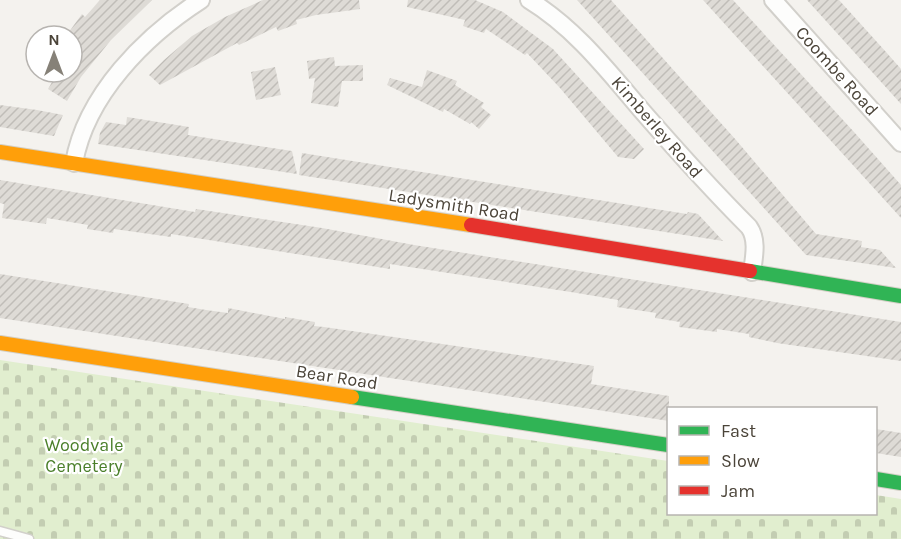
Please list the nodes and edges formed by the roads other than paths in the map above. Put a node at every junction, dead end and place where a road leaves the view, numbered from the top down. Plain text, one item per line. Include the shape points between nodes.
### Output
1 (201, 0) edge
2 (529, 0) edge
3 (773, 0) edge
4 (901, 143) edge
5 (0, 152) edge
6 (74, 163) junction
7 (752, 272) junction
8 (901, 296) edge
9 (0, 343) edge
10 (667, 445) edge
11 (877, 479) edge
12 (901, 483) edge
13 (0, 531) edge
14 (29, 539) edge

1 - 6 street via 166,25 121,71 90,114
2 - 7 street, Kimberley Road via 589,49 748,227 754,237
3 - 4 street, Coombe Road
5 - 6 street, Ladysmith Road
6 - 7 street, Ladysmith Road
7 - 8 street, Ladysmith Road
9 - 10 street, Bear Road
11 - 12 street
13 - 14 lane

